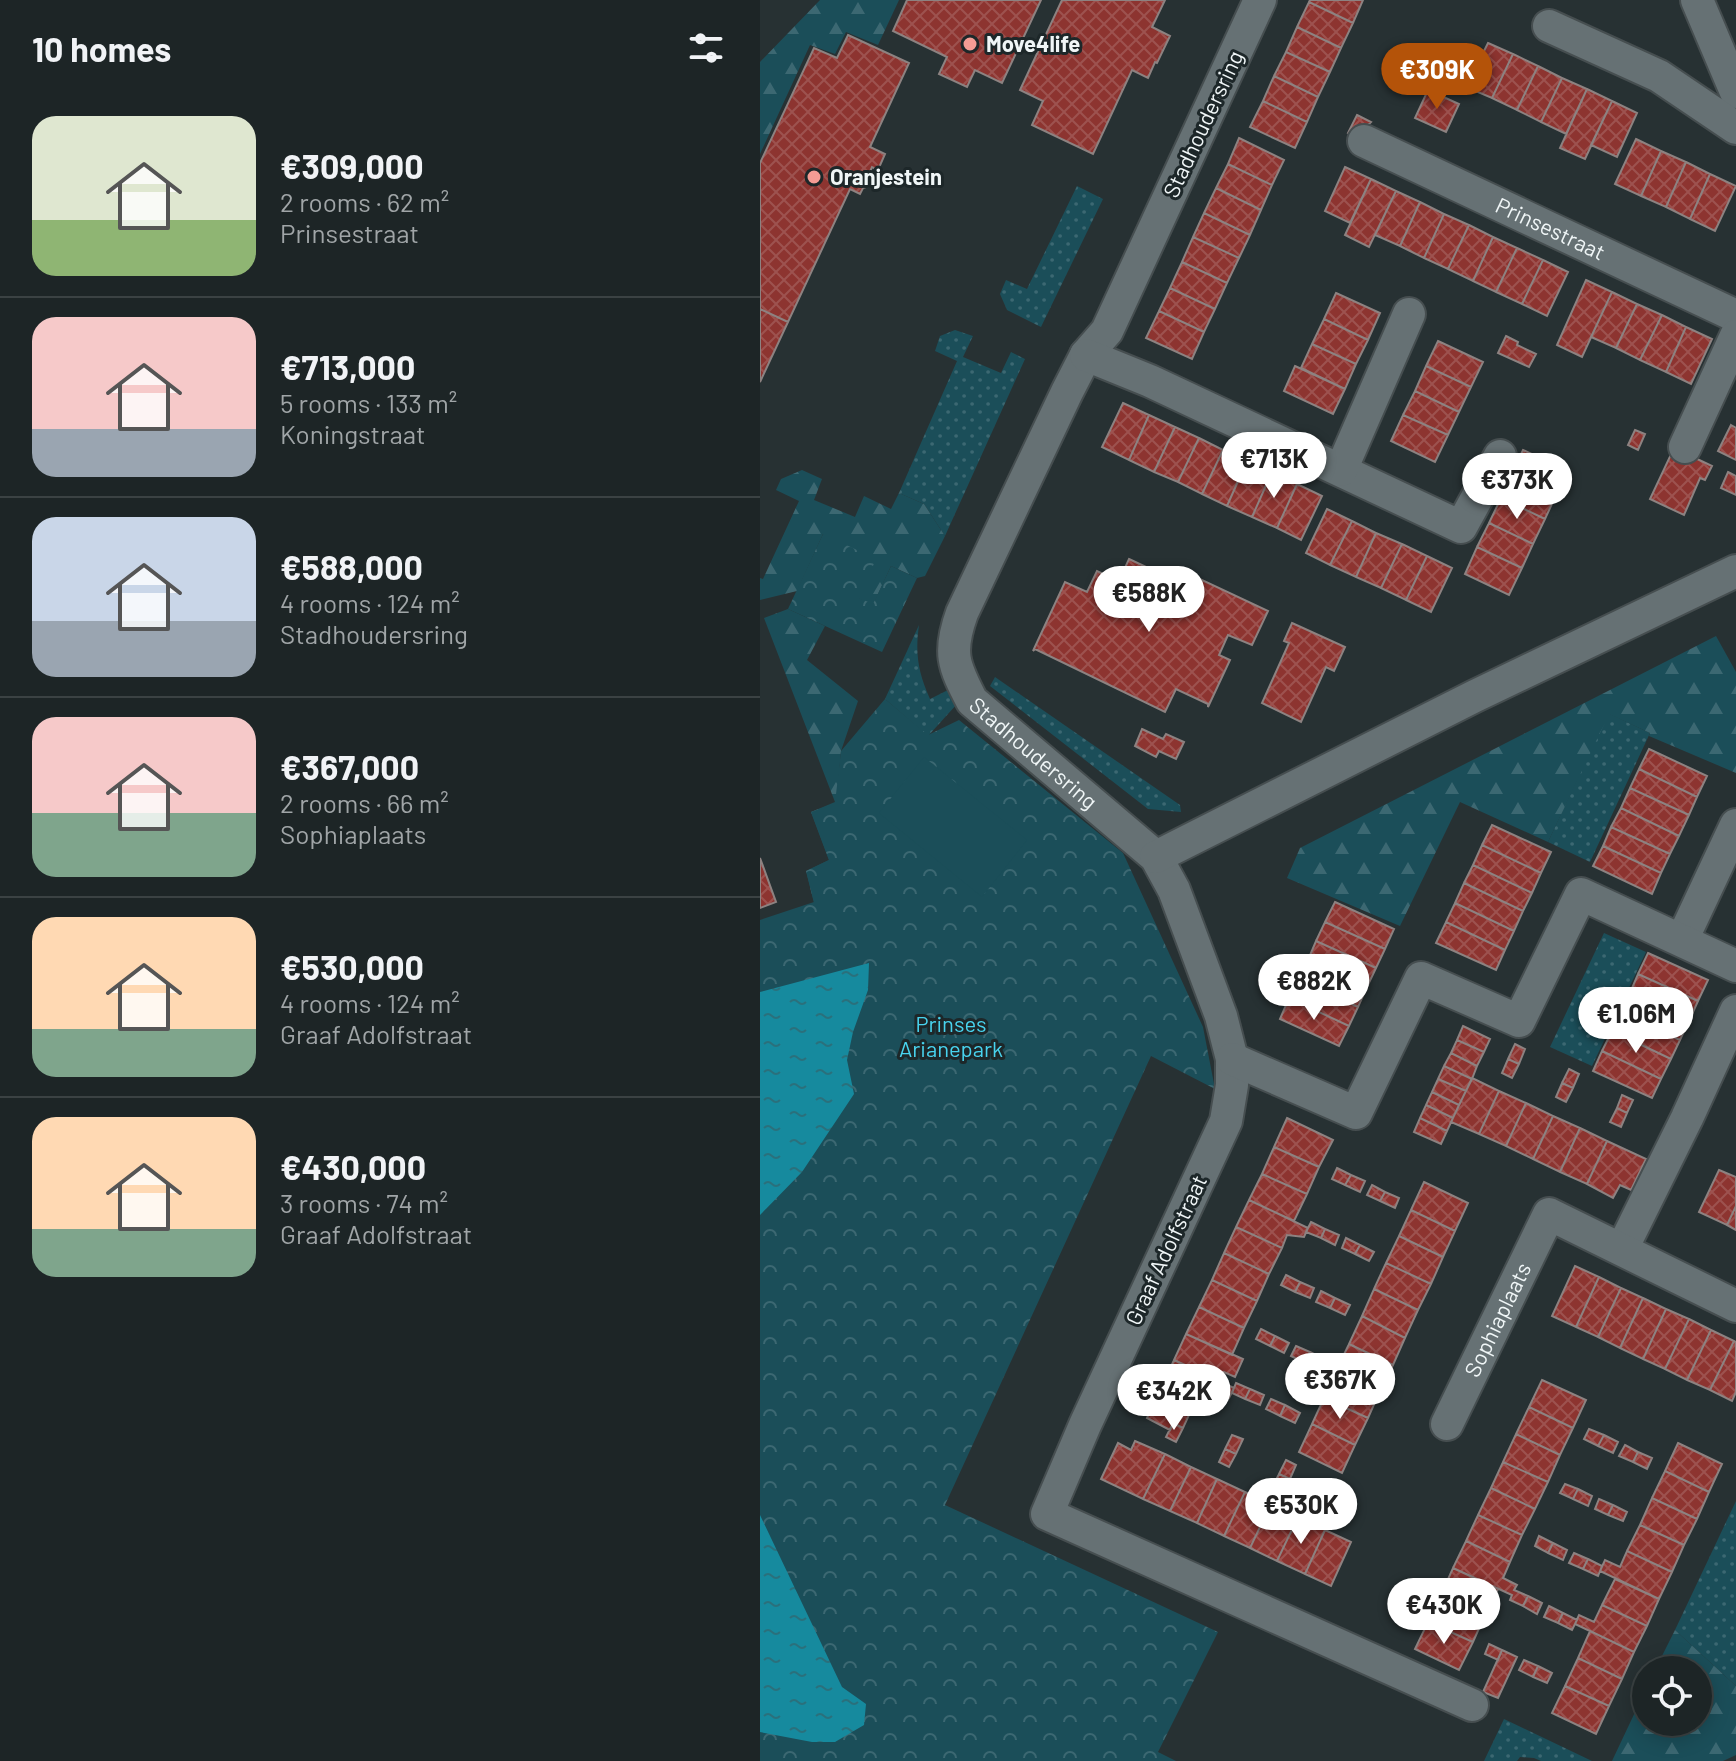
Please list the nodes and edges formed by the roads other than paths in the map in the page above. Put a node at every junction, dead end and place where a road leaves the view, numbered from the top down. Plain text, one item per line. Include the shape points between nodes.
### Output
1 (1260, 0) edge
2 (1697, 0) edge
3 (1549, 26) dead end
4 (1733, 78) edge
5 (1736, 128) edge
6 (1364, 141) dead end
7 (1409, 314) dead end
8 (1736, 316) edge
9 (1736, 336) edge
10 (1086, 355) junction
11 (1685, 447) dead end
12 (1500, 456) dead end
13 (1341, 470) junction
14 (1735, 575) edge
15 (1736, 825) edge
16 (1156, 857) junction
17 (1682, 940) junction
18 (1736, 966) edge
19 (1736, 1011) edge
20 (1232, 1059) junction
21 (1622, 1249) junction
22 (1736, 1306) edge
23 (1447, 1424) dead end
24 (1472, 1705) dead end

1 - 10 street, Stadhoudersring via 1107,331
2 - 4 street
3 - 5 street via 1659,76
6 - 8 street, Prinsestraat
7 - 13 street
9 - 11 street
10 - 13 street
10 - 16 street, Stadhoudersring via 962,613 953,639 957,673 972,701
12 - 13 street via 1461,527
14 - 16 street via 1475,696
15 - 17 street
16 - 20 street, Graaf Adolfstraat via 1174,890
17 - 18 street
17 - 20 street via 1581,894 1519,1021 1421,978 1356,1113
19 - 21 street
20 - 24 street, Graaf Adolfstraat via 1226,1121 1047,1514
21 - 22 street
21 - 23 street, Sophiaplaats via 1549,1214

